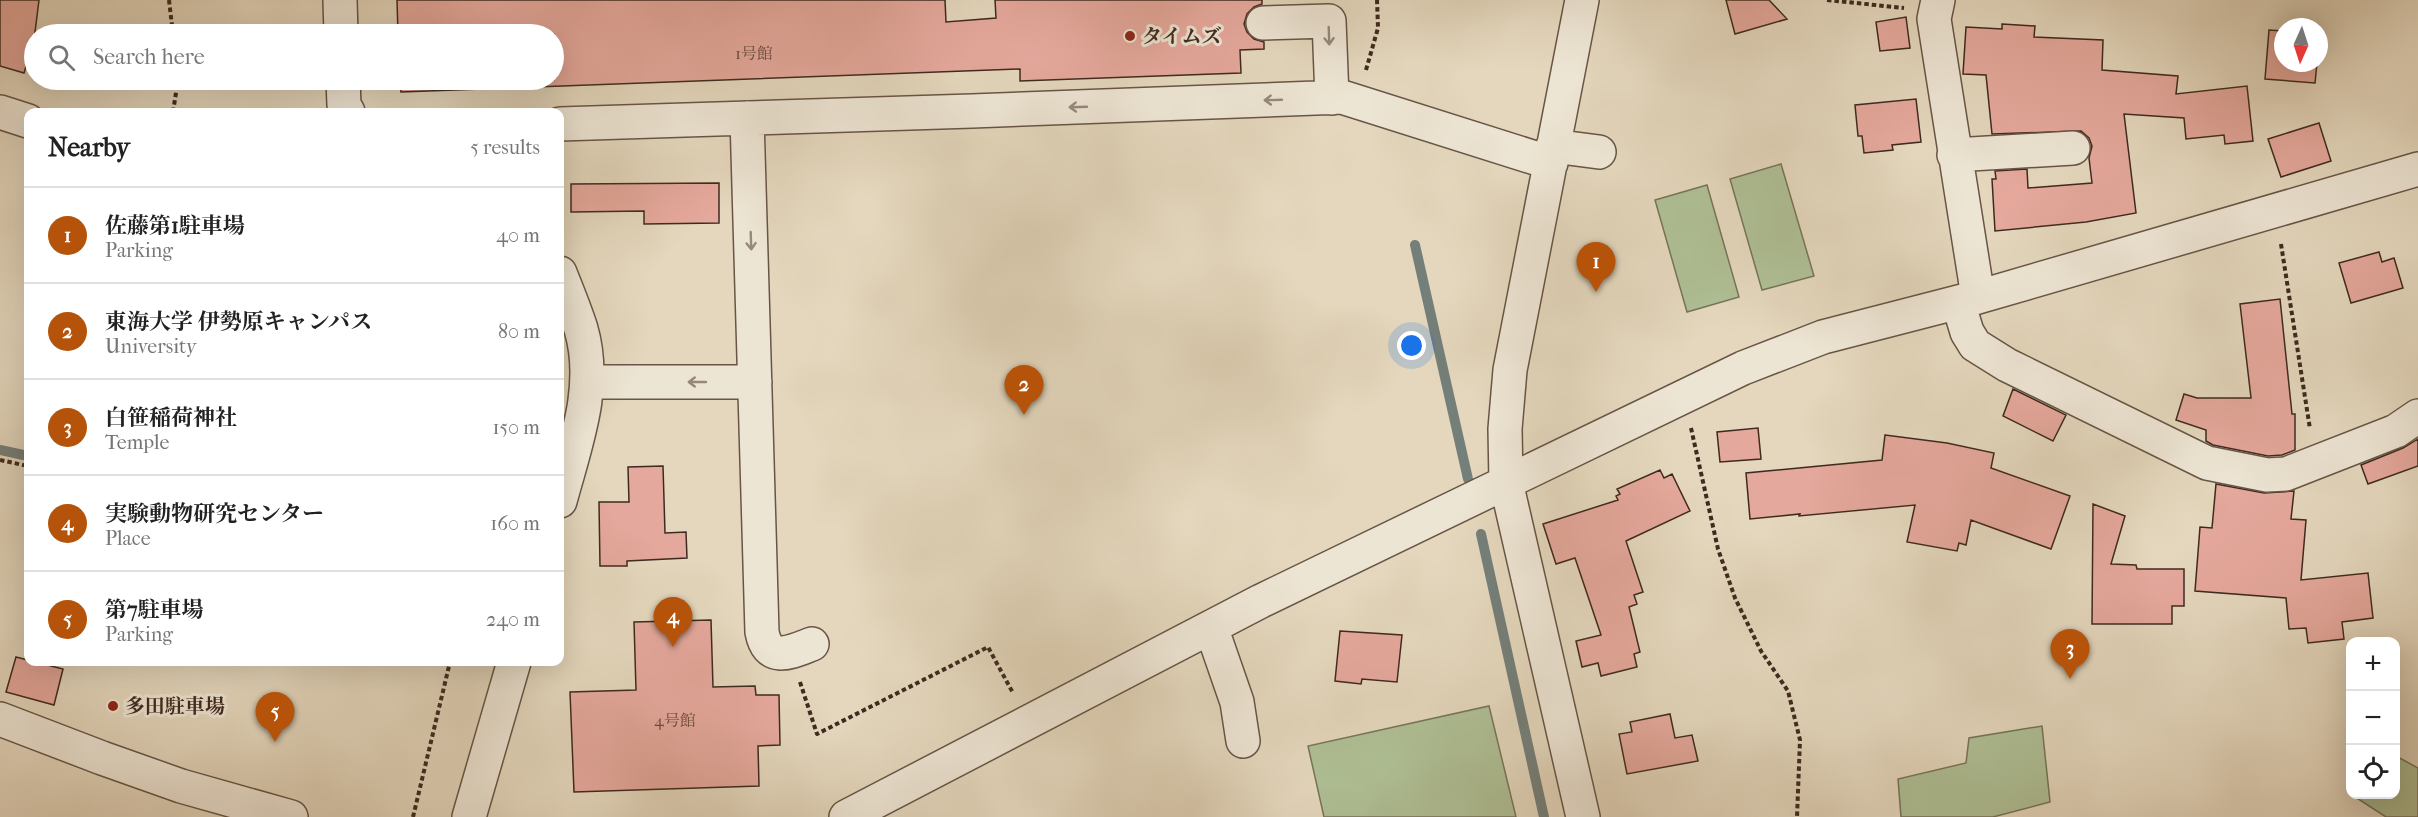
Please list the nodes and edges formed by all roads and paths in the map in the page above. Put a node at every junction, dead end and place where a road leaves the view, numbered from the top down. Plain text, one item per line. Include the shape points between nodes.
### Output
1 (169, 0) edge
2 (340, 0) edge
3 (1377, 0) edge
4 (1582, 0) edge
5 (1827, 0) edge
6 (1936, 6) edge
7 (172, 24) edge
8 (341, 24) edge
9 (1263, 24) dead end
10 (176, 90) edge
11 (343, 90) edge
12 (1344, 100) junction
13 (174, 108) edge
14 (346, 108) edge
15 (0, 112) edge
16 (747, 118) junction
17 (24, 120) edge
18 (564, 124) edge
19 (2073, 148) dead end
20 (1599, 153) dead end
21 (1552, 154) junction
22 (1954, 155) junction
23 (2418, 169) edge
24 (2275, 211) junction
25 (564, 284) edge
26 (1968, 299) junction
27 (588, 382) junction
28 (755, 382) junction
29 (1684, 395) junction
30 (2418, 416) edge
31 (0, 460) edge
32 (2316, 462) junction
33 (24, 465) edge
34 (1506, 482) junction
35 (564, 487) edge
36 (1211, 627) junction
37 (801, 648) joint
38 (449, 666) edge
39 (513, 666) edge
40 (1017, 701) dead end
41 (0, 719) edge
42 (1243, 741) dead end
43 (291, 817) edge
44 (412, 817) edge
45 (469, 817) edge
46 (846, 817) edge
47 (1583, 817) edge
48 (1797, 817) edge

1 - 7 path
2 - 8 street
3 - 12 path via 1378,28
4 - 21 street
5 - 6 path
6 - 22 street via 1934,19
9 -> 12 street via 1329,21
10 - 13 path
11 - 14 street
12 -> 16 street
12 - 21 street
15 - 17 street
16 - 18 street
16 -> 28 street
19 - 22 street
20 - 21 street
21 - 34 street via 1510,370
22 - 26 street
23 - 24 street
24 - 26 street
24 - 32 path
25 - 27 street via 581,330
26 - 29 street via 1823,337
26 - 32 street via 1967,332 1975,345 2007,365 2207,463 2267,475 2286,474
28 -> 27 street
27 - 35 street
28 - 37 street via 762,633 771,651 782,654
29 - 34 street
29 - 48 path via 1718,549 1735,598 1761,651 1788,691 1800,740
30 - 32 street via 2396,431
31 - 33 path
34 - 36 street
34 - 47 street
36 - 42 street via 1237,702
36 - 46 street
37 - 40 path via 817,734 988,647
38 - 44 path
39 - 45 street
41 - 43 street via 171,782

